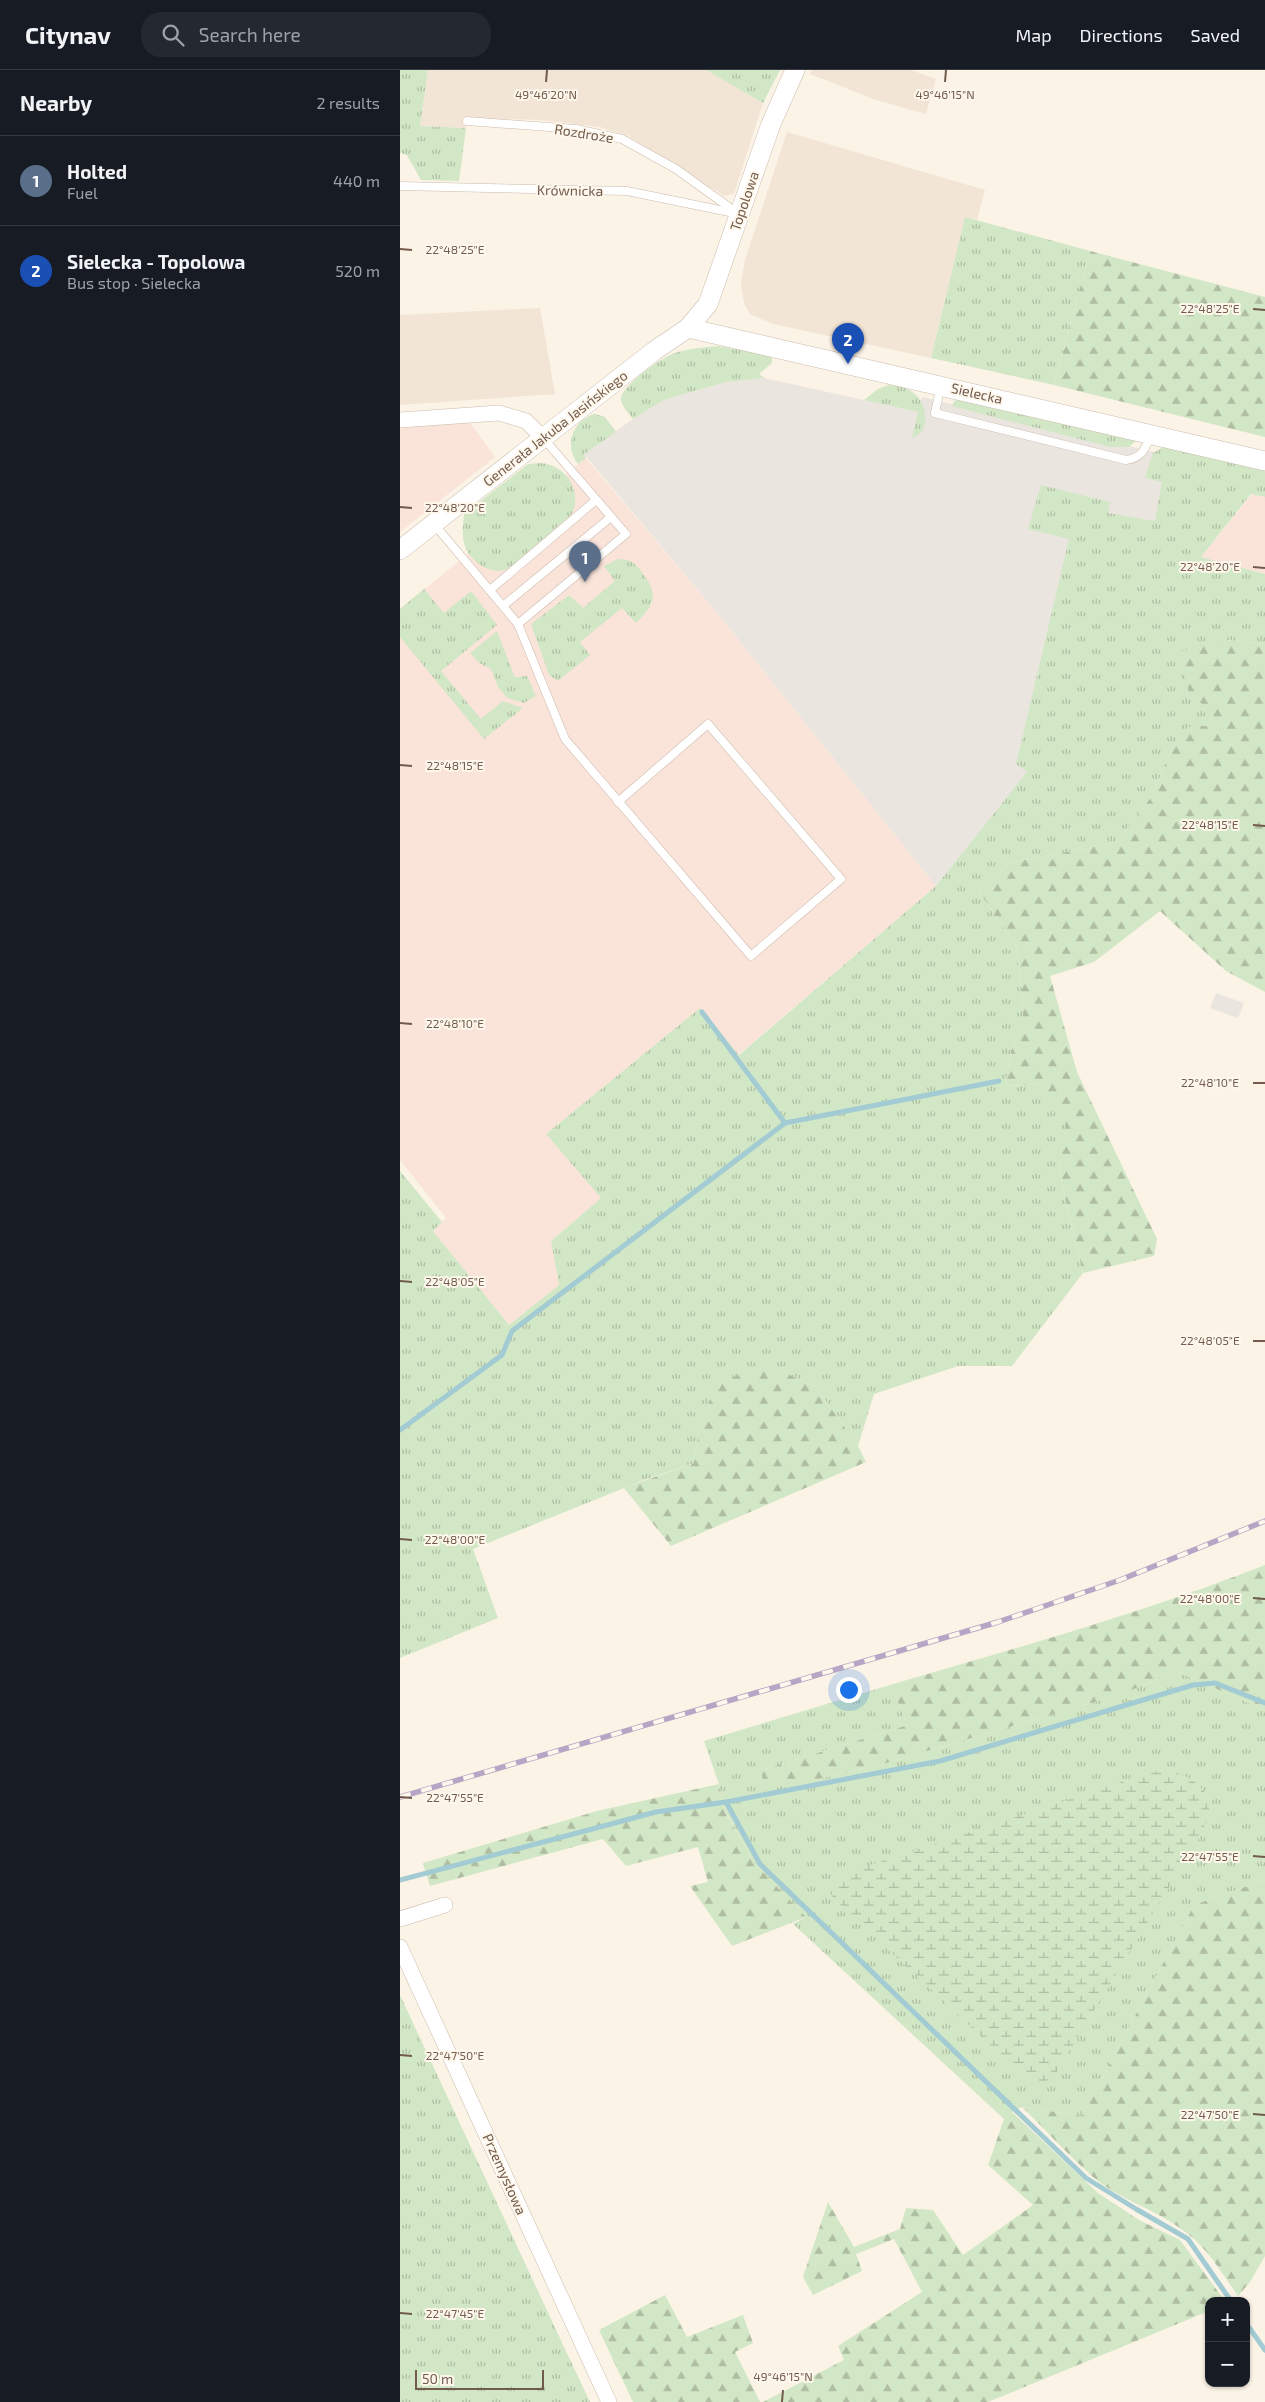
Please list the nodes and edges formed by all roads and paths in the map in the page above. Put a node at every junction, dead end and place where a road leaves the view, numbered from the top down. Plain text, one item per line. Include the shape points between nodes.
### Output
1 (795, 70) edge
2 (467, 121) dead end
3 (400, 186) edge
4 (739, 214) junction
5 (688, 328) junction
6 (941, 385) junction
7 (400, 420) edge
8 (1152, 434) junction
9 (542, 437) junction
10 (1265, 461) edge
11 (596, 500) junction
12 (611, 517) junction
13 (434, 524) junction
14 (400, 550) edge
15 (490, 590) junction
16 (503, 606) junction
17 (518, 624) junction
18 (618, 802) junction
19 (445, 1906) dead end
20 (400, 1919) edge
21 (400, 1947) edge
22 (609, 2402) edge

1 - 4 street, Topolowa via 771,124
2 - 4 lane, Rozdroże via 576,130 622,139 676,169
3 - 4 lane, Krównicka via 627,191
4 - 5 street, Topolowa via 711,296
5 - 6 street, Sielecka
5 - 9 street, Generała Jakuba Jasińskiego
6 - 8 street, Sielecka
6 - 8 lane via 935,412 1126,460 1136,459 1144,452
7 - 9 street via 499,413 526,421
8 - 10 street, Sielecka
9 - 11 lane
9 - 13 street, Generała Jakuba Jasińskiego
11 - 12 lane
11 - 15 lane
12 - 16 lane
12 - 17 lane via 626,534
13 - 14 street, Generała Jakuba Jasińskiego
13 - 15 lane
15 - 16 lane
16 - 17 lane
17 - 18 lane via 565,739
18 - 18 lane via 751,956 841,879 708,724
19 - 20 street
21 - 22 street, Przemysłowa

